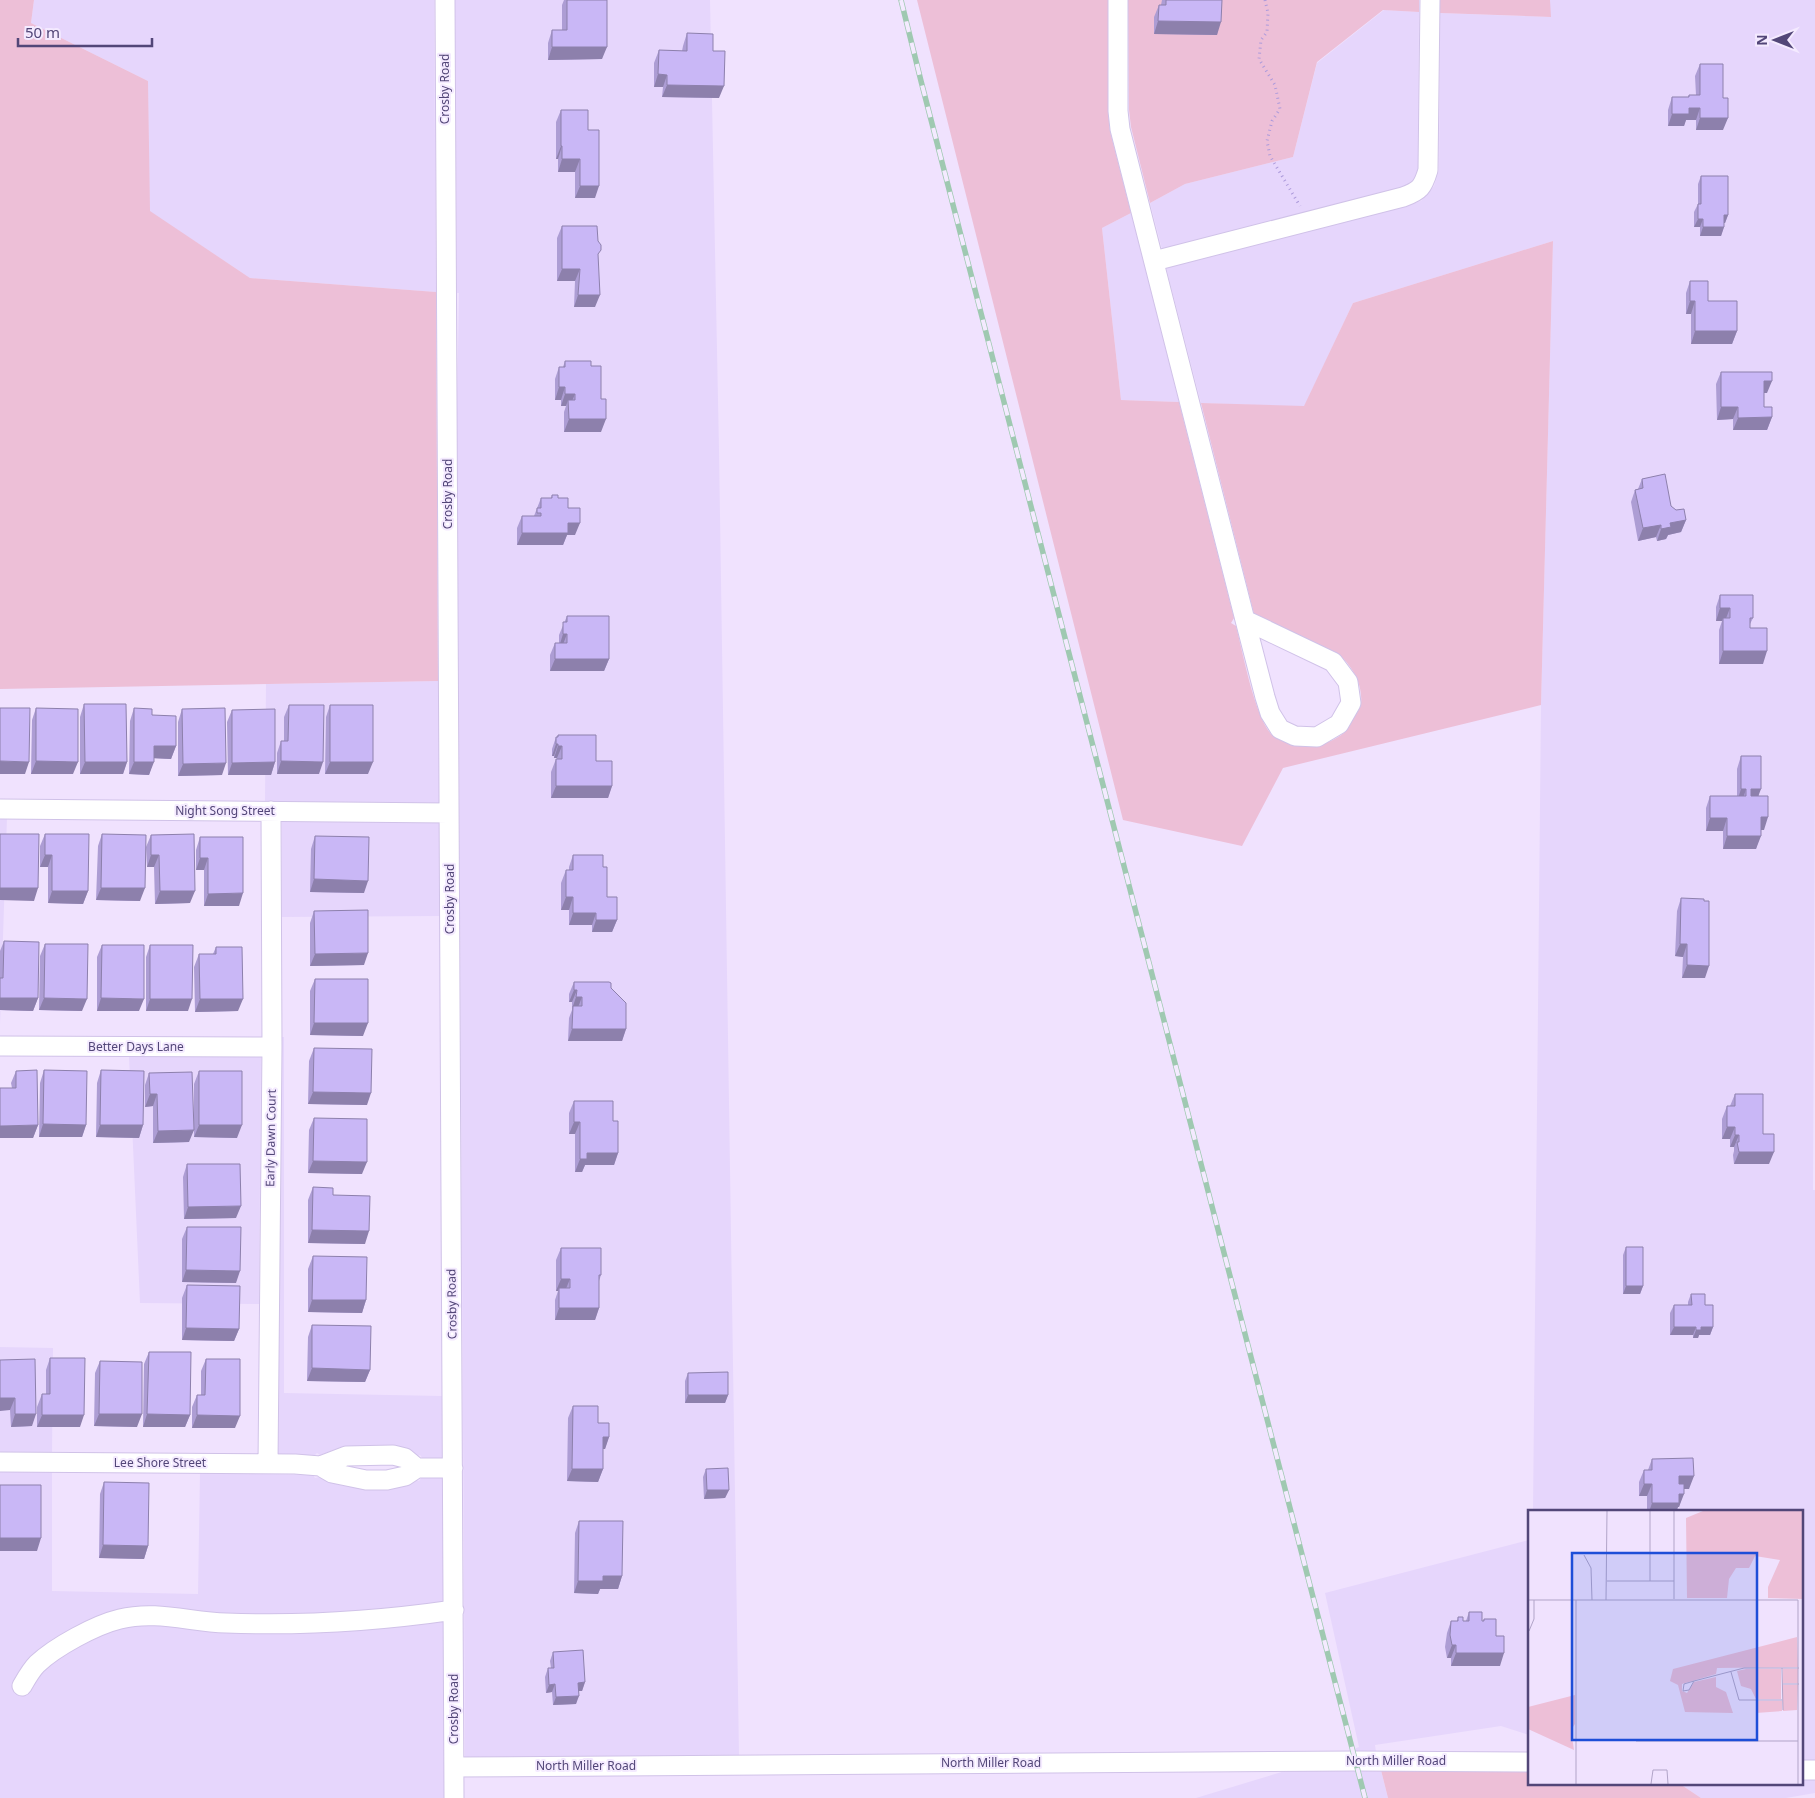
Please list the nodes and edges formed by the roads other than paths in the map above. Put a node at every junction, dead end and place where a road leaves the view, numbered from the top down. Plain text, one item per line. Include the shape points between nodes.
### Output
1 (445, 0) edge
2 (1118, 0) edge
3 (1430, 0) edge
4 (1154, 260) junction
5 (1245, 620) junction
6 (0, 809) edge
7 (272, 811) junction
8 (449, 812) junction
9 (0, 1046) edge
10 (272, 1047) junction
11 (354, 1456) junction
12 (0, 1462) edge
13 (268, 1464) junction
14 (320, 1466) junction
15 (418, 1468) junction
16 (453, 1468) junction
17 (354, 1477) junction
18 (454, 1610) junction
19 (22, 1686) dead end
20 (1528, 1762) edge
21 (454, 1767) junction
22 (1802, 1770) edge
23 (1815, 1770) edge
24 (454, 1798) edge

1 - 8 street, Crosby Road
2 - 4 street via 1120,128
3 - 4 street via 1428,170 1417,192
4 - 5 street
5 - 5 street via 1270,713 1280,729 1295,736 1317,737 1339,724 1351,703 1348,682 1333,662
6 - 7 street, Night Song Street
7 - 8 street, Night Song Street
7 - 10 street, Early Dawn Court
8 - 16 street, Crosby Road
9 - 10 street, Better Days Lane
10 - 13 street, Early Dawn Court
11 - 14 street via 338,1458
11 - 15 street via 393,1455 405,1458
11 - 17 street
12 - 13 street, Lee Shore Street
13 - 14 street, Lee Shore Street
14 - 17 street via 332,1473
15 - 16 street
15 - 17 street via 405,1476 387,1480
16 - 18 street, Crosby Road
18 - 19 street via 402,1618 325,1623 225,1623 145,1614 118,1619 80,1635 36,1665
18 - 21 street, Crosby Road
20 - 21 street, North Miller Road
21 - 24 street, Crosby Road
22 - 23 street

